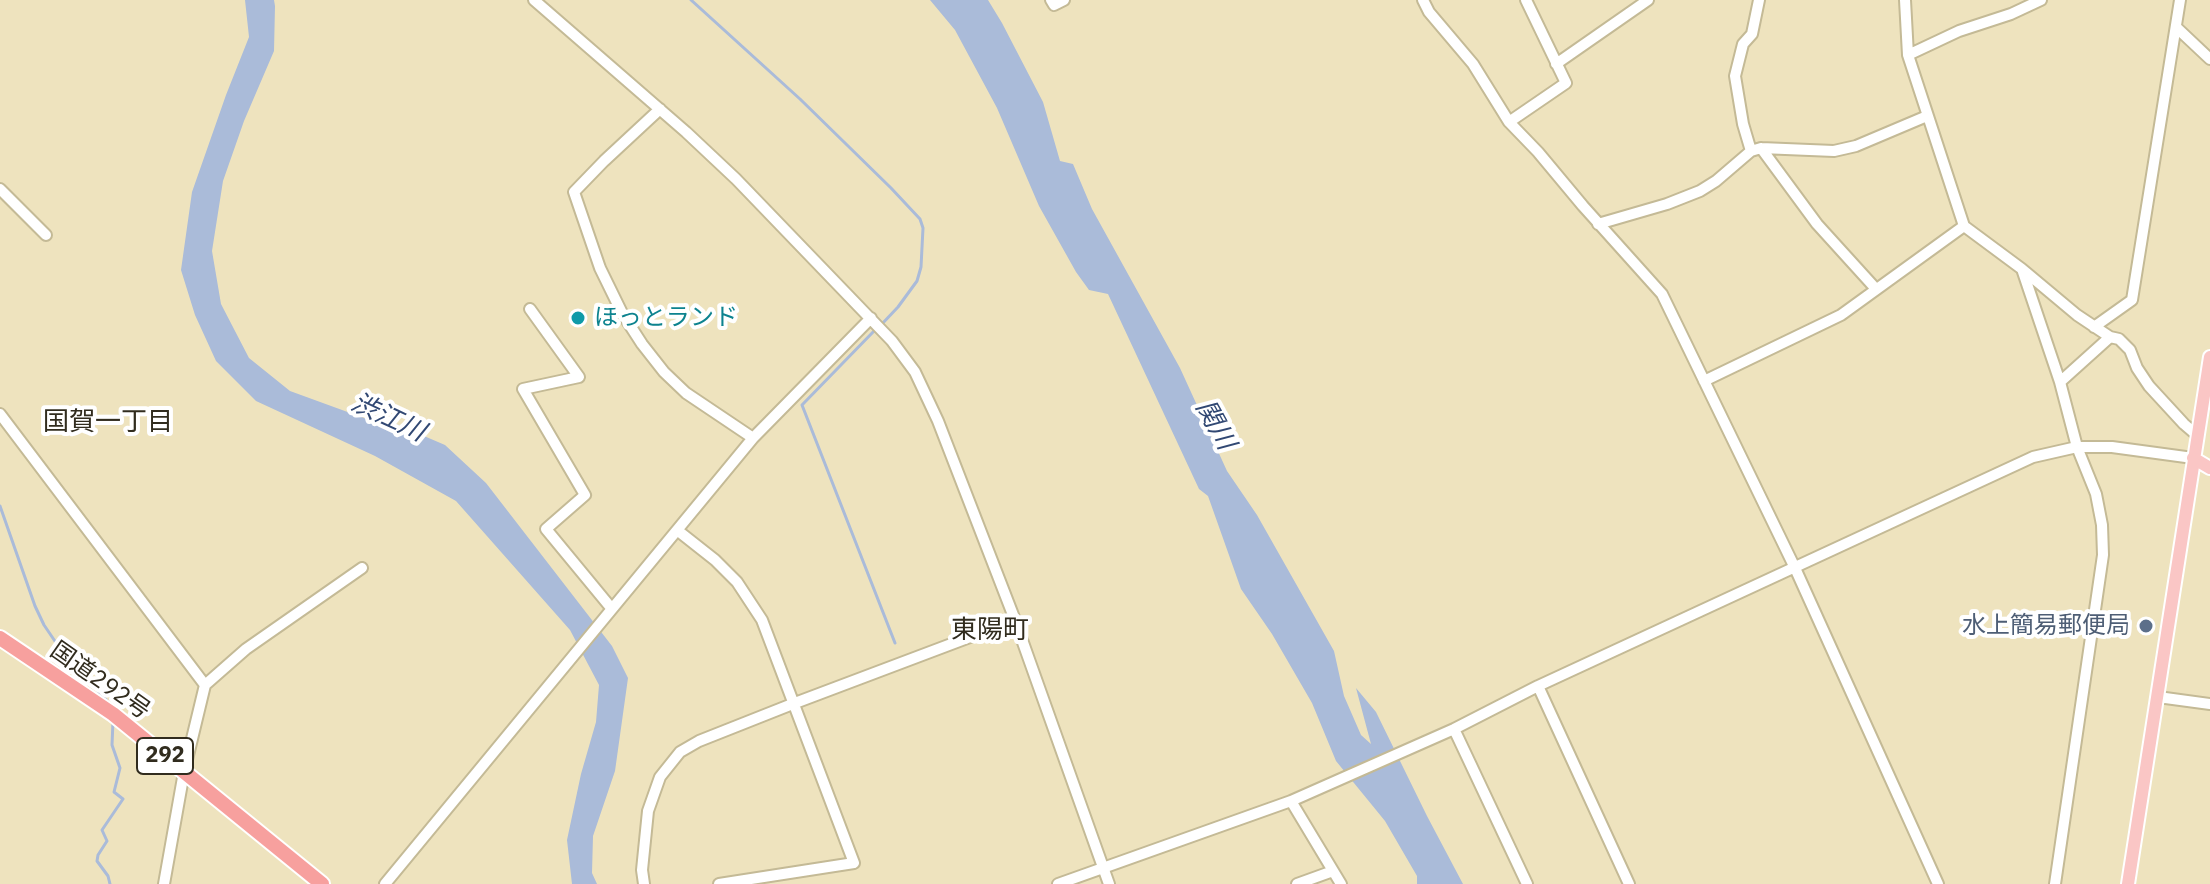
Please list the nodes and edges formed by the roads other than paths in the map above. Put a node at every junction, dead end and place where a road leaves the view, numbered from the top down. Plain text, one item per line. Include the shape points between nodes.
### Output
1 (534, 0) edge
2 (1051, 0) edge
3 (1064, 0) edge
4 (1423, 0) edge
5 (1526, 0) edge
6 (1648, 0) edge
7 (1759, 0) edge
8 (1905, 0) edge
9 (2041, 0) edge
10 (2180, 0) edge
11 (2177, 28) junction
12 (1908, 55) junction
13 (2210, 59) edge
14 (1556, 64) junction
15 (660, 109) junction
16 (1927, 116) junction
17 (1509, 122) junction
18 (1756, 150) junction
19 (0, 189) edge
20 (1598, 224) junction
21 (1964, 226) junction
22 (46, 235) dead end
23 (2022, 269) junction
24 (1876, 289) junction
25 (530, 309) dead end
26 (871, 318) junction
27 (2094, 327) junction
28 (2110, 337) junction
29 (2210, 357) edge
30 (1704, 381) junction
31 (2060, 382) junction
32 (0, 414) edge
33 (2198, 436) junction
34 (753, 438) junction
35 (2077, 447) junction
36 (2193, 458) junction
37 (2210, 468) edge
38 (677, 530) junction
39 (362, 568) dead end
40 (1795, 568) junction
41 (612, 609) junction
42 (1015, 620) junction
43 (0, 638) edge
44 (205, 685) junction
45 (1538, 686) junction
46 (2158, 697) junction
47 (795, 703) junction
48 (2210, 704) edge
49 (1454, 729) junction
50 (184, 772) junction
51 (1295, 799) junction
52 (1104, 868) junction
53 (1333, 871) junction
54 (164, 884) edge
55 (322, 884) edge
56 (385, 884) edge
57 (644, 884) edge
58 (719, 884) edge
59 (1058, 884) edge
60 (1109, 884) edge
61 (1297, 884) edge
62 (1341, 884) edge
63 (1527, 884) edge
64 (1629, 884) edge
65 (1938, 884) edge
66 (2055, 884) edge
67 (2128, 884) edge

1 - 15 street
2 - 3 street via 1054,5
4 - 17 street
5 - 14 street
6 - 14 street
7 - 18 street via 1735,76 1743,124
8 - 12 street
9 - 12 street
10 - 11 street
11 - 13 street
11 - 27 street via 2132,300
12 - 16 street
14 - 17 street via 1566,83
15 - 26 street
15 - 34 street via 574,192 600,268 642,344 686,393
16 - 18 street via 1834,151
16 - 21 street
17 - 20 street
18 - 20 street via 1700,191
18 - 24 street
19 - 22 street
20 - 30 street via 1662,294
21 - 23 street
21 - 24 street
23 - 27 street
23 - 31 street
24 - 30 street via 1841,315
25 - 41 street via 579,377 523,389 585,495 546,529
26 - 34 street
26 - 42 street via 915,372
27 - 28 street
28 - 31 street
28 - 33 street via 2130,350 2149,386
29 - 33 main road
30 - 40 street
31 - 35 street
32 - 44 street
33 - 36 main road
34 - 38 street
35 - 36 street
35 - 40 street via 2033,457
35 - 66 street via 2096,494 2103,555
36 - 37 main road
36 - 46 main road
38 - 41 street
38 - 47 street via 737,582 762,620
39 - 44 street via 246,649
40 - 45 street
40 - 65 street
41 - 56 street
42 - 47 street
42 - 52 street
43 - 50 highway, 国道292号 / 292 via 113,714
44 - 50 street
45 - 49 street
45 - 64 street
46 - 48 street
46 - 67 main road
47 - 57 street via 699,741 672,761 648,811
47 - 58 street via 854,863
49 - 51 street
49 - 63 street
50 - 54 street
50 - 55 highway, 国道292号 / 292
51 - 52 street
51 - 53 street
52 - 59 street
52 - 60 street
53 - 61 street
53 - 62 street

